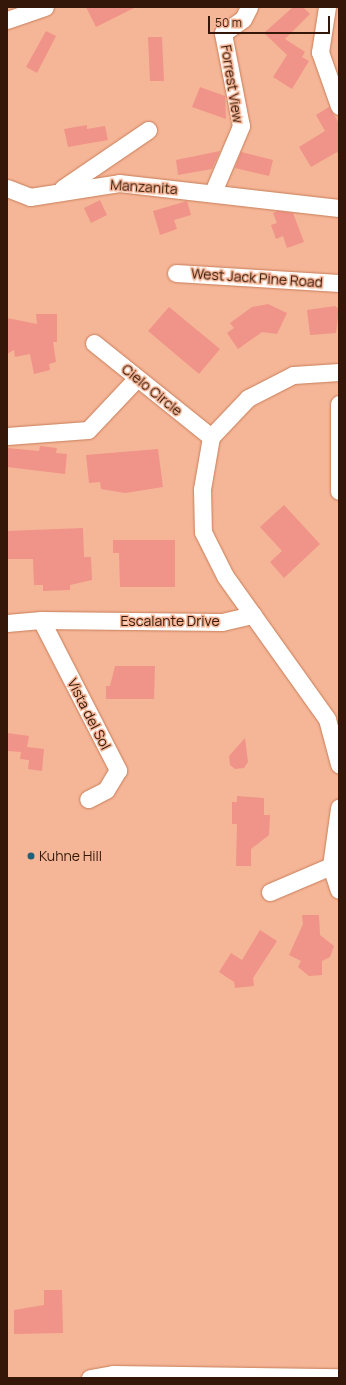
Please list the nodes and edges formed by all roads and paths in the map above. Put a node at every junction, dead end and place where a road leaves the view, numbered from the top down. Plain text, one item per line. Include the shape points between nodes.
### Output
1 (45, 7) edge
2 (249, 7) edge
3 (327, 7) edge
4 (7, 20) edge
5 (339, 106) edge
6 (148, 130) dead end
7 (7, 188) edge
8 (213, 192) junction
9 (54, 194) junction
10 (339, 208) edge
11 (176, 273) dead end
12 (339, 283) edge
13 (94, 343) dead end
14 (339, 372) edge
15 (137, 378) junction
16 (339, 404) edge
17 (7, 436) edge
18 (211, 437) junction
19 (339, 491) edge
20 (253, 615) junction
21 (41, 620) junction
22 (7, 623) edge
23 (339, 764) edge
24 (88, 799) dead end
25 (339, 808) edge
26 (331, 866) junction
27 (339, 890) edge
28 (270, 892) dead end
29 (339, 1377) edge
30 (90, 1378) edge

1 - 4 street
2 - 8 street, Forrest View via 243,19 223,33 241,126
3 - 5 street via 320,52
6 - 9 street
7 - 9 street, Manzanita via 30,197
8 - 9 street, Manzanita via 119,183
8 - 10 street, Manzanita
11 - 12 street, West Jack Pine Road
13 - 15 street, Cielo Circle
14 - 18 street via 292,375 248,398
15 - 17 street via 88,430
15 - 18 street, Cielo Circle
16 - 19 street
18 - 20 street via 202,489 203,532 225,576
20 - 21 street, Escalante Drive via 222,622
20 - 23 street via 327,719
21 - 22 street, Escalante Drive
21 - 24 street, Vista del Sol via 118,770 106,790
25 - 26 street
26 - 27 street
26 - 28 street
29 - 30 street via 113,1374

